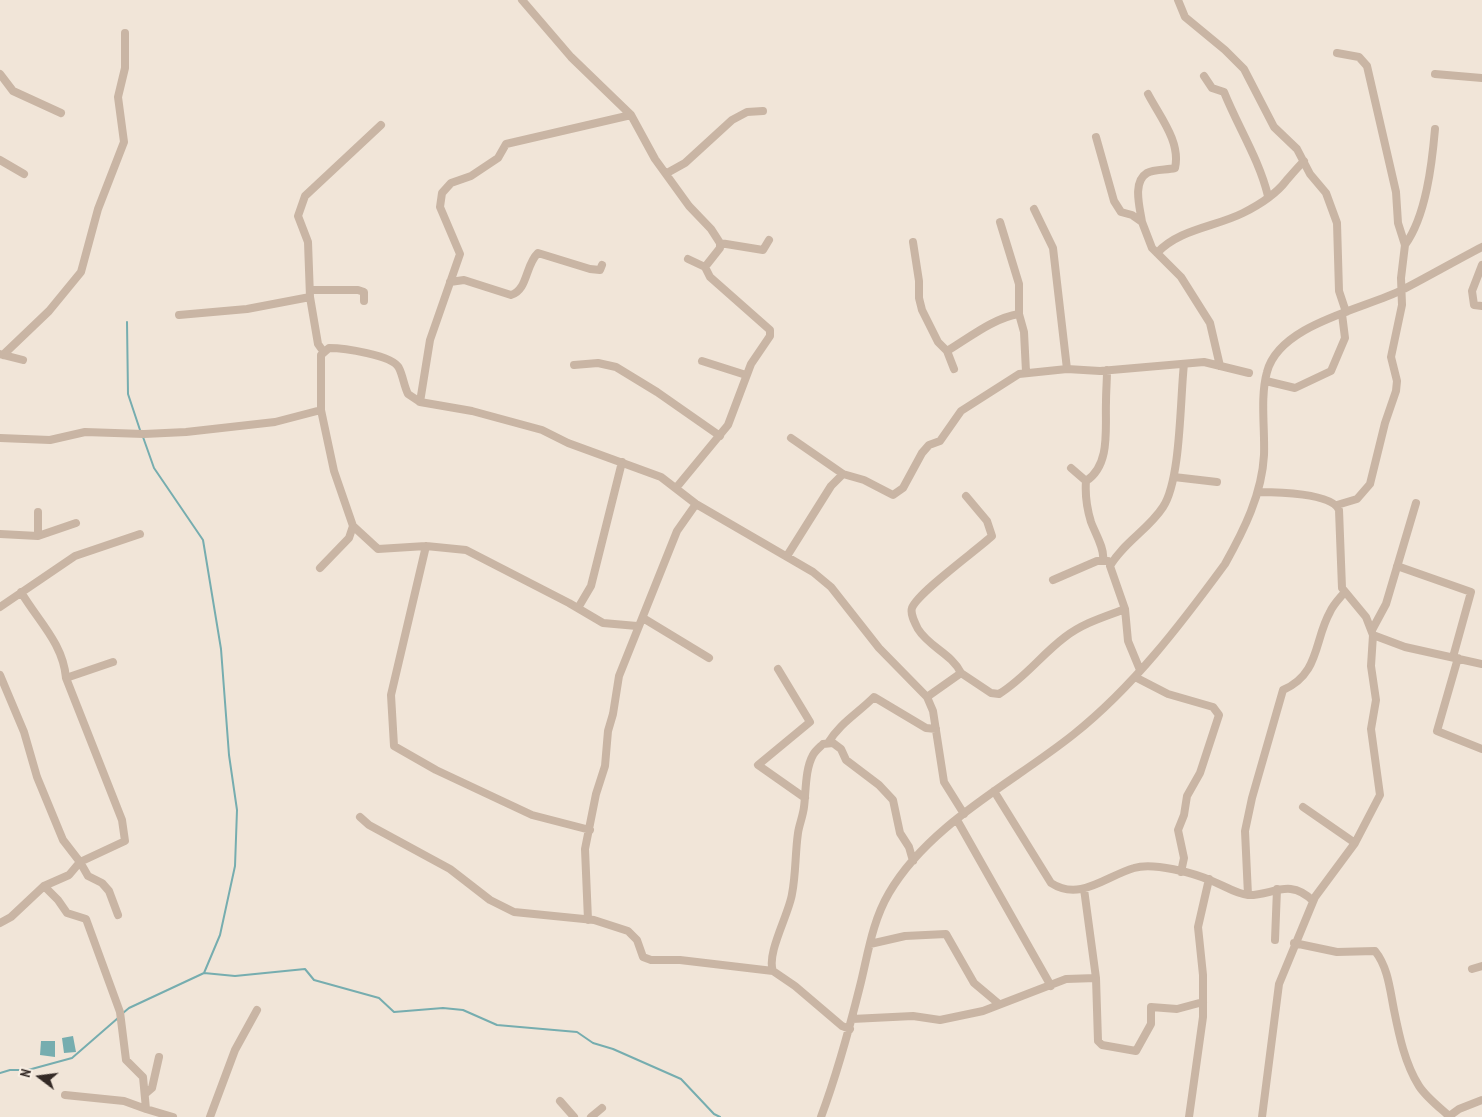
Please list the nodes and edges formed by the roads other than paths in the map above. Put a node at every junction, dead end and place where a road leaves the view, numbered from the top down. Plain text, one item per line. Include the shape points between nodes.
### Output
1 (522, 0) edge
2 (1178, 0) edge
3 (126, 33) dead end
4 (1337, 54) dead end
5 (0, 74) edge
6 (1435, 74) dead end
7 (1204, 76) dead end
8 (1482, 78) edge
9 (1148, 94) dead end
10 (763, 111) dead end
11 (61, 113) dead end
12 (631, 114) junction
13 (381, 125) dead end
14 (1435, 129) dead end
15 (1096, 137) dead end
16 (0, 160) edge
17 (1304, 161) junction
18 (667, 173) junction
19 (24, 174) dead end
20 (1268, 196) junction
21 (1034, 209) dead end
22 (1000, 222) dead end
23 (1142, 222) junction
24 (769, 240) dead end
25 (914, 242) dead end
26 (720, 243) junction
27 (1405, 245) junction
28 (1482, 247) edge
29 (1157, 253) junction
30 (688, 259) dead end
31 (602, 265) dead end
32 (1482, 265) edge
33 (705, 267) junction
34 (450, 282) junction
35 (1401, 290) junction
36 (310, 293) junction
37 (364, 301) dead end
38 (1482, 306) edge
39 (1344, 313) junction
40 (1019, 314) junction
41 (179, 315) dead end
42 (323, 351) junction
43 (947, 351) junction
44 (2, 354) edge
45 (22, 360) dead end
46 (702, 361) dead end
47 (1184, 364) junction
48 (574, 365) dead end
49 (1220, 366) junction
50 (954, 369) dead end
51 (1067, 369) junction
52 (1107, 370) junction
53 (1026, 372) junction
54 (1249, 373) dead end
55 (746, 375) junction
56 (1266, 381) junction
57 (420, 402) junction
58 (321, 410) junction
59 (720, 436) junction
60 (0, 438) edge
61 (791, 438) dead end
62 (622, 462) junction
63 (1071, 468) dead end
64 (843, 474) junction
65 (1174, 477) junction
66 (1086, 481) junction
67 (1217, 482) dead end
68 (676, 488) junction
69 (1259, 492) junction
70 (966, 496) dead end
71 (1416, 503) dead end
72 (696, 504) junction
73 (1337, 505) junction
74 (38, 512) dead end
75 (76, 523) dead end
76 (353, 526) junction
77 (0, 534) edge
78 (140, 534) dead end
79 (38, 536) junction
80 (426, 546) junction
81 (787, 556) junction
82 (1103, 560) junction
83 (1112, 561) junction
84 (1397, 566) junction
85 (320, 568) dead end
86 (1053, 580) dead end
87 (21, 592) junction
88 (1344, 593) junction
89 (0, 607) edge
90 (578, 608) junction
91 (1125, 609) junction
92 (643, 618) junction
93 (637, 626) junction
94 (1373, 632) junction
95 (709, 658) dead end
96 (1455, 658) junction
97 (113, 662) dead end
98 (1482, 664) edge
99 (778, 669) dead end
100 (1140, 670) junction
101 (961, 673) junction
102 (0, 675) edge
103 (1134, 677) junction
104 (66, 678) junction
105 (927, 697) junction
106 (936, 729) junction
107 (828, 744) junction
108 (1482, 748) edge
109 (994, 791) junction
110 (805, 798) junction
111 (1303, 807) dead end
112 (964, 814) junction
113 (360, 817) dead end
114 (957, 820) junction
115 (590, 830) junction
116 (1355, 843) junction
117 (913, 861) junction
118 (80, 862) junction
119 (1181, 872) junction
120 (1209, 879) junction
121 (44, 886) junction
122 (1084, 889) junction
123 (1277, 890) junction
124 (1248, 894) junction
125 (1313, 901) junction
126 (118, 915) dead end
127 (588, 920) junction
128 (0, 923) edge
129 (1275, 940) dead end
130 (1294, 943) junction
131 (870, 944) junction
132 (1482, 966) edge
133 (1472, 969) dead end
134 (773, 971) junction
135 (1096, 978) junction
136 (1051, 986) junction
137 (1203, 1002) junction
138 (999, 1004) junction
139 (257, 1010) dead end
140 (852, 1019) junction
141 (850, 1029) junction
142 (159, 1057) dead end
143 (145, 1094) junction
144 (65, 1095) dead end
145 (1482, 1100) edge
146 (560, 1101) dead end
147 (602, 1108) dead end
148 (146, 1109) junction
149 (1448, 1116) edge
150 (172, 1117) edge
151 (210, 1117) edge
152 (574, 1117) edge
153 (591, 1117) edge
154 (821, 1117) edge
155 (1189, 1117) edge
156 (1262, 1117) edge

1 - 12 street via 571,57
2 - 17 street via 1186,17 1244,69 1269,118
3 - 44 street via 125,68 118,97 124,142 98,209 81,272 49,311
4 - 27 street via 1359,56 1367,66
5 - 11 street via 13,91
6 - 8 street
7 - 20 street via 1212,88 1224,92 1263,174
9 - 23 street via 1176,146 1178,157 1175,168 1148,172 1143,177 1138,195
10 - 18 street via 747,112 732,120 685,163
12 - 18 street via 655,159
12 - 34 street via 506,144 498,158 471,176 451,183 442,193 440,207 460,254
13 - 36 street via 305,196 298,216 308,242
14 - 27 street via 1430,179
15 - 23 street via 1114,201 1121,212
16 - 19 street
17 - 20 street
17 - 39 street via 1326,193 1336,216 1339,291
18 - 26 street
20 - 29 street via 1243,213 1183,234
21 - 51 street via 1053,248
22 - 40 street via 1019,284
23 - 29 street
24 - 26 street via 763,250
25 - 43 street via 922,310 938,342
26 - 33 street via 720,248
27 - 35 street
28 - 35 street
29 - 49 street via 1181,277 1210,323
30 - 33 street
31 - 34 street via 600,270 590,269 538,253 529,266 521,289 511,295 464,280
32 - 38 street via 1471,296 1474,305
33 - 55 street via 710,277 770,330 769,340
34 - 57 street via 430,340
35 - 39 street
35 - 73 street via 1402,306 1391,357 1396,391 1370,484 1358,499
36 - 37 street via 358,290 364,292
36 - 41 street via 247,309
36 - 42 street via 318,344
39 - 56 street via 1319,323 1286,343 1267,371
39 - 56 street via 1345,338 1331,371 1295,388
40 - 43 street via 992,324
40 - 53 street via 1024,332
42 - 57 street via 339,348 394,362 399,367 408,394
42 - 58 street via 320,361
43 - 50 street
44 - 45 street
46 - 55 street
47 - 49 street via 1204,362
47 - 52 street
47 - 65 street
48 - 59 street via 598,363 616,367
49 - 54 street
51 - 52 street
51 - 53 street
52 - 66 street via 1105,445 1100,466
53 - 64 street via 961,411 940,441 929,445 922,453 897,494 888,494 864,480
55 - 59 street via 734,412
56 - 69 street via 1264,456
57 - 62 street via 472,411 542,430
58 - 60 street via 275,422 193,431 144,434 86,432 50,440
58 - 76 street via 334,471
59 - 68 street
61 - 64 street
62 - 68 street via 660,477
62 - 90 street via 591,586
63 - 66 street
64 - 81 street via 831,486
65 - 67 street
65 - 83 street via 1163,507
66 - 82 street via 1090,518 1104,553
68 - 72 street
69 - 73 street via 1324,498
69 - 100 street via 1225,564
70 - 101 street via 987,521 992,536 935,583 913,605 911,613 919,630 957,664
71 - 84 street
72 - 81 street
72 - 92 street via 677,532
73 - 88 street via 1340,515 1340,582
74 - 79 street
75 - 79 street
76 - 80 street via 378,549
76 - 85 street via 350,538
77 - 79 street
78 - 87 street via 76,556
80 - 90 street via 466,550
80 - 115 street via 391,695 394,746 436,770 532,815
81 - 105 street via 831,587 879,648
82 - 83 street
82 - 86 street
83 - 91 street via 1110,566
84 - 94 street via 1386,604
84 - 96 street via 1472,592
87 - 89 street
87 - 104 street via 60,651
88 - 94 street via 1366,617
88 - 124 street via 1329,613 1318,650 1309,667 1296,685 1283,690 1278,701 1245,831
90 - 93 street via 603,623
91 - 100 street via 1128,641
91 - 101 street via 1079,627 1027,674 999,694 991,693
92 - 93 street
92 - 95 street
93 - 115 street via 619,676 606,760
94 - 96 street via 1405,647
94 - 116 street via 1371,666 1376,700 1371,729 1380,795
96 - 98 street
96 - 108 street via 1437,731
97 - 104 street
99 - 110 street via 810,722 758,765
100 - 103 street
101 - 105 street
102 - 118 street via 63,840
103 - 109 street via 1076,733
103 - 119 street via 1168,694 1213,707 1219,715 1200,773 1187,796 1178,830 1184,858
104 - 118 street via 125,832 125,841
105 - 106 street
106 - 107 street via 926,728 874,697 838,727
106 - 112 street via 944,782
107 - 110 street via 823,744 813,755
107 - 117 street via 833,743 841,749 846,760 880,785 893,800 900,833 909,846
109 - 112 street
109 - 122 street via 1051,883 1064,889
110 - 134 street via 791,902 774,948
111 - 116 street
112 - 114 street
113 - 127 street via 450,869 490,900 514,912
114 - 117 street
114 - 136 street
115 - 127 street via 585,849
116 - 125 street
117 - 131 street via 889,892 874,923
118 - 121 street via 69,875
118 - 126 street via 88,876 109,891
119 - 120 street
119 - 122 street via 1139,867
120 - 124 street
120 - 137 street via 1198,927
121 - 128 street via 11,918
121 - 143 street via 66,913 86,919 121,1015 126,1060 143,1077
122 - 135 street
123 - 124 street
123 - 125 street via 1297,891
123 - 129 street
125 - 130 street
127 - 134 street via 628,931 637,940 643,957 651,960 680,960
130 - 149 street via 1337,952 1375,952 1380,957 1412,1071 1420,1088
130 - 156 street via 1279,984
131 - 138 street via 905,936 946,934 974,983
131 - 140 street
132 - 133 street
134 - 141 street
135 - 136 street via 1066,979
135 - 137 street via 1096,1021 1098,1041 1102,1045 1136,1051 1150,1024 1151,1007 1177,1009
136 - 138 street
137 - 155 street
138 - 140 street via 984,1011 940,1020 913,1016
139 - 151 street via 235,1050
140 - 141 street
141 - 154 street
142 - 143 street via 152,1088
143 - 148 street
144 - 148 street via 124,1101
145 - 149 street via 1459,1108
146 - 152 street
147 - 153 street
148 - 150 street

